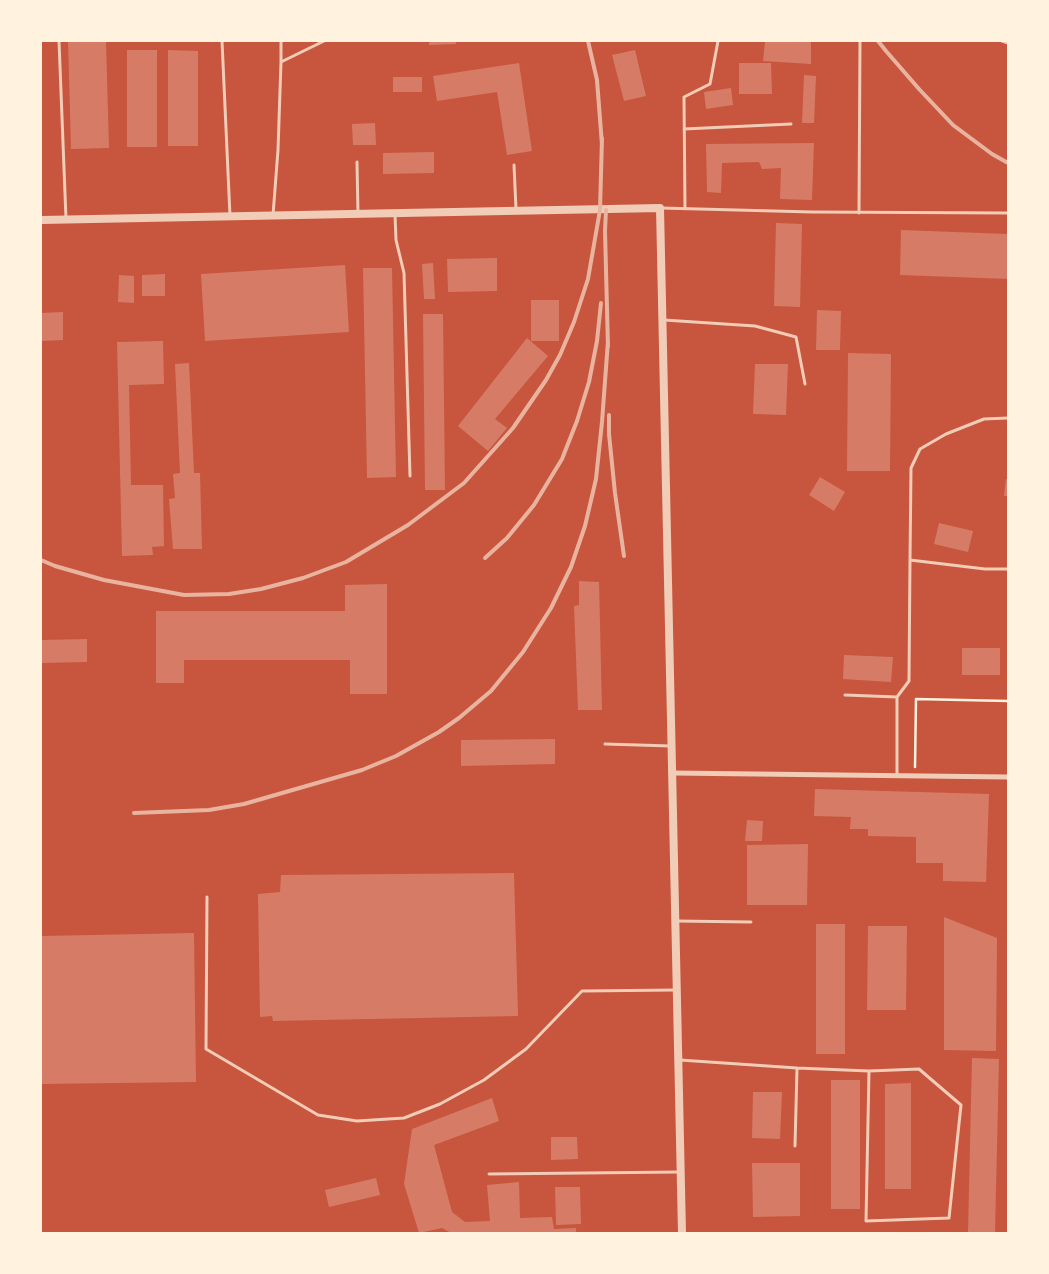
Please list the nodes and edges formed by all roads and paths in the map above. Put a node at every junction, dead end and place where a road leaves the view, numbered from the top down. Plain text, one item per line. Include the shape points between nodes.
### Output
1 (59, 41) edge
2 (222, 41) edge
3 (281, 41) edge
4 (324, 41) edge
5 (718, 41) edge
6 (860, 41) edge
7 (1002, 41) edge
8 (1008, 43) edge
9 (281, 62) junction
10 (791, 124) dead end
11 (684, 129) junction
12 (357, 162) dead end
13 (514, 165) dead end
14 (660, 208) junction
15 (686, 209) junction
16 (516, 211) junction
17 (858, 212) junction
18 (395, 213) junction
19 (1008, 213) edge
20 (358, 214) junction
21 (274, 215) junction
22 (230, 216) junction
23 (66, 219) junction
24 (41, 220) edge
25 (663, 320) junction
26 (804, 384) dead end
27 (1008, 418) edge
28 (410, 476) dead end
29 (910, 560) junction
30 (1008, 569) edge
31 (845, 695) dead end
32 (897, 697) junction
33 (1008, 701) edge
34 (605, 744) dead end
35 (672, 746) junction
36 (672, 773) junction
37 (897, 776) junction
38 (915, 776) junction
39 (1008, 777) edge
40 (207, 897) dead end
41 (675, 921) junction
42 (751, 922) dead end
43 (677, 990) junction
44 (678, 1060) junction
45 (798, 1068) junction
46 (869, 1071) junction
47 (796, 1146) dead end
48 (680, 1172) junction
49 (489, 1174) dead end
50 (682, 1233) edge

1 - 23 lane
2 - 22 lane
3 - 9 lane
4 - 9 lane
5 - 11 lane via 710,84 684,98
6 - 17 lane
7 - 8 lane
9 - 21 lane
10 - 11 lane
11 - 15 lane
12 - 20 lane
13 - 16 lane
14 - 15 lane
14 - 16 street
14 - 25 street
15 - 17 lane
16 - 18 street
17 - 19 lane
18 - 20 street
18 - 28 lane via 396,240 404,273
20 - 21 street
21 - 22 street
22 - 23 street
23 - 24 street
25 - 26 lane via 755,326 796,338
25 - 35 street
27 - 29 lane via 984,419 946,434 920,449 911,468
29 - 30 lane
29 - 32 lane via 910,681
31 - 32 lane
32 - 37 lane
33 - 38 path via 916,699
34 - 35 lane
35 - 36 street
36 - 37 street
36 - 41 street
37 - 38 street
38 - 39 street
40 - 43 lane via 206,1049 318,1115 357,1121 404,1118 440,1104 484,1080 526,1049 582,991
41 - 42 lane
41 - 43 street
43 - 44 street
44 - 45 lane
44 - 48 street
45 - 46 lane
45 - 47 lane
46 - 46 lane via 919,1069 961,1105 949,1218 866,1221
48 - 49 lane
48 - 50 street

